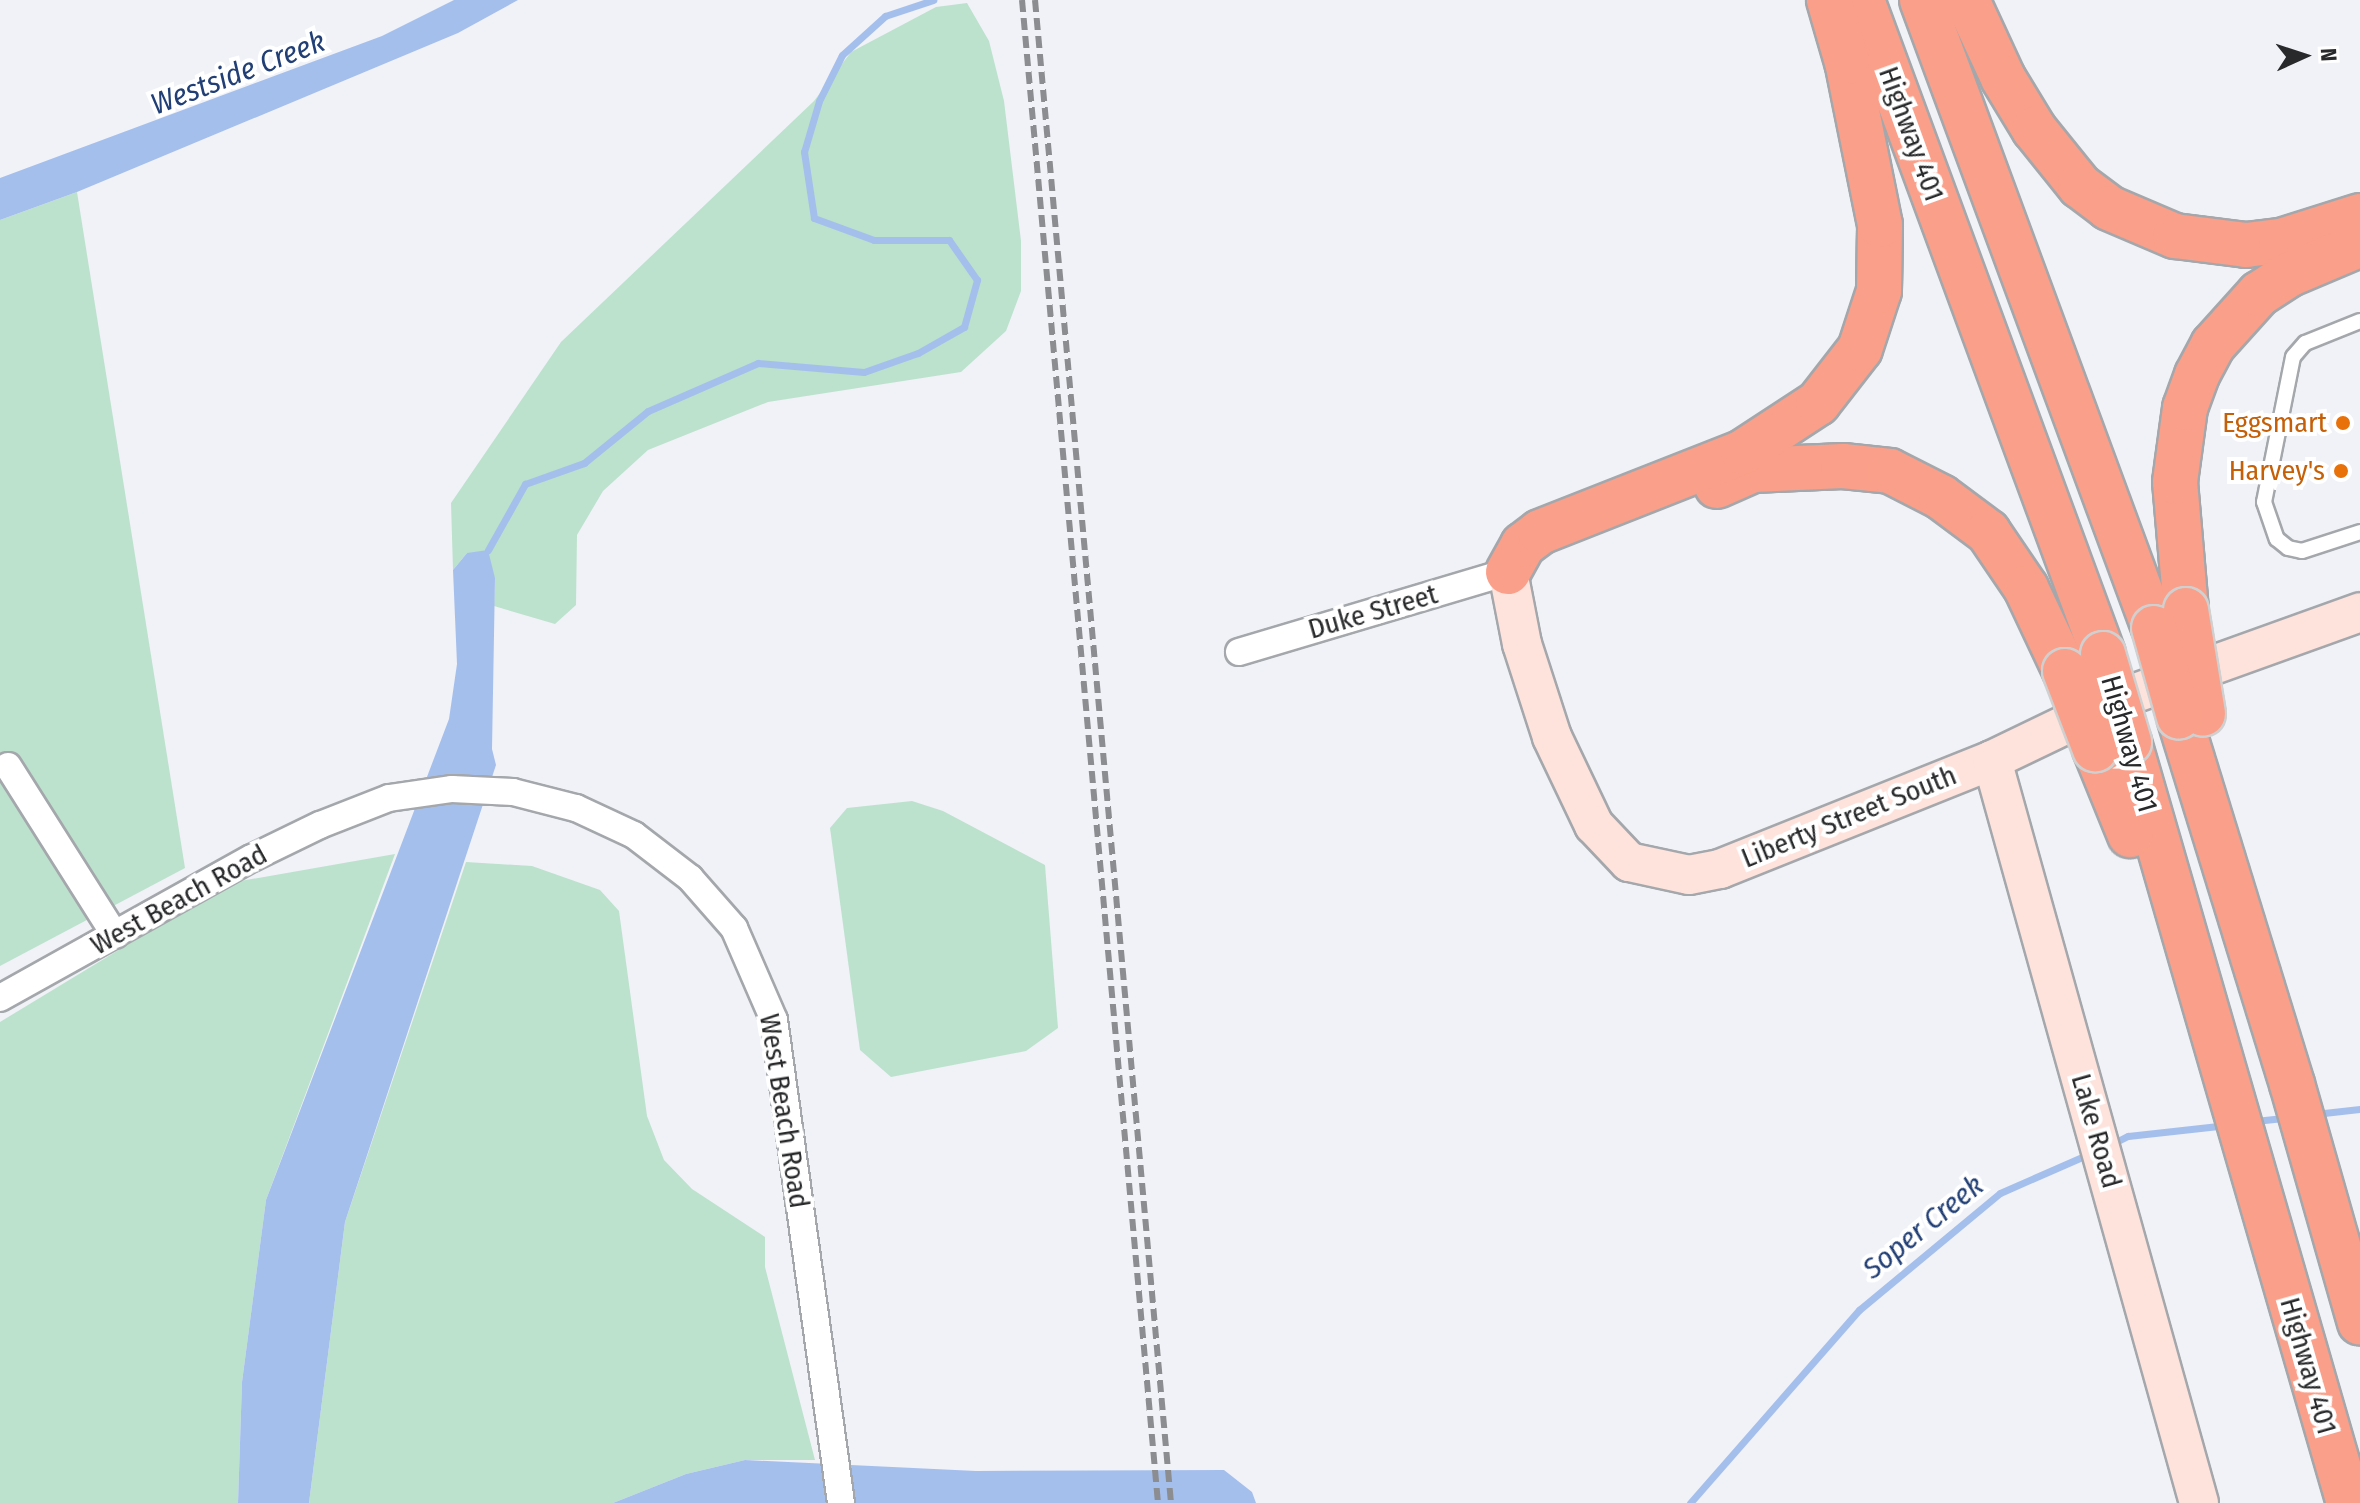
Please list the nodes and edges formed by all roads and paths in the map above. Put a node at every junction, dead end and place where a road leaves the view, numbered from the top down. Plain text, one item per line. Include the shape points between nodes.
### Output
1 (1829, 0) edge
2 (1862, 0) edge
3 (1922, 0) edge
4 (1967, 0) edge
5 (2360, 216) edge
6 (2360, 245) edge
7 (2360, 321) edge
8 (2360, 532) edge
9 (1508, 572) junction
10 (2360, 612) edge
11 (2170, 619) junction
12 (1239, 652) dead end
13 (2084, 662) junction
14 (1992, 760) junction
15 (8, 766) dead end
16 (115, 935) junction
17 (0, 998) edge
18 (2360, 1323) edge
19 (841, 1503) edge
20 (2199, 1503) edge
21 (2349, 1503) edge

1 - 9 highway via 1880,225 1879,291 1860,349 1818,403 1743,452 1540,532 1523,545
2 - 13 highway, Highway 401
3 - 11 highway, Highway 401
4 - 5 highway via 2003,78 2034,129 2080,186 2109,208 2175,236 2234,244 2281,241
6 - 11 highway via 2288,275 2259,294 2227,327 2197,375 2185,408 2175,482
7 - 8 lane via 2305,343 2293,357 2264,502 2277,539 2288,548 2302,551
9 - 12 street, Duke Street
9 - 13 highway via 1753,470 1843,466 1890,471 1941,497 1988,532
9 - 14 main road, Liberty Street South via 1522,644 1552,737 1594,825 1629,862 1689,875 1720,869
10 - 14 main road, Liberty Street South via 2119,699
11 - 18 highway, bridge via 2191,717 2285,1007 2292,1084
13 - 21 highway, Highway 401, bridge via 2217,1047
14 - 20 main road, Lake Road
15 - 16 street
16 - 17 street, West Beach Road
16 - 19 street, West Beach Road via 320,825 389,798 452,789 513,792 576,808 634,835 690,878 734,928 774,1020

